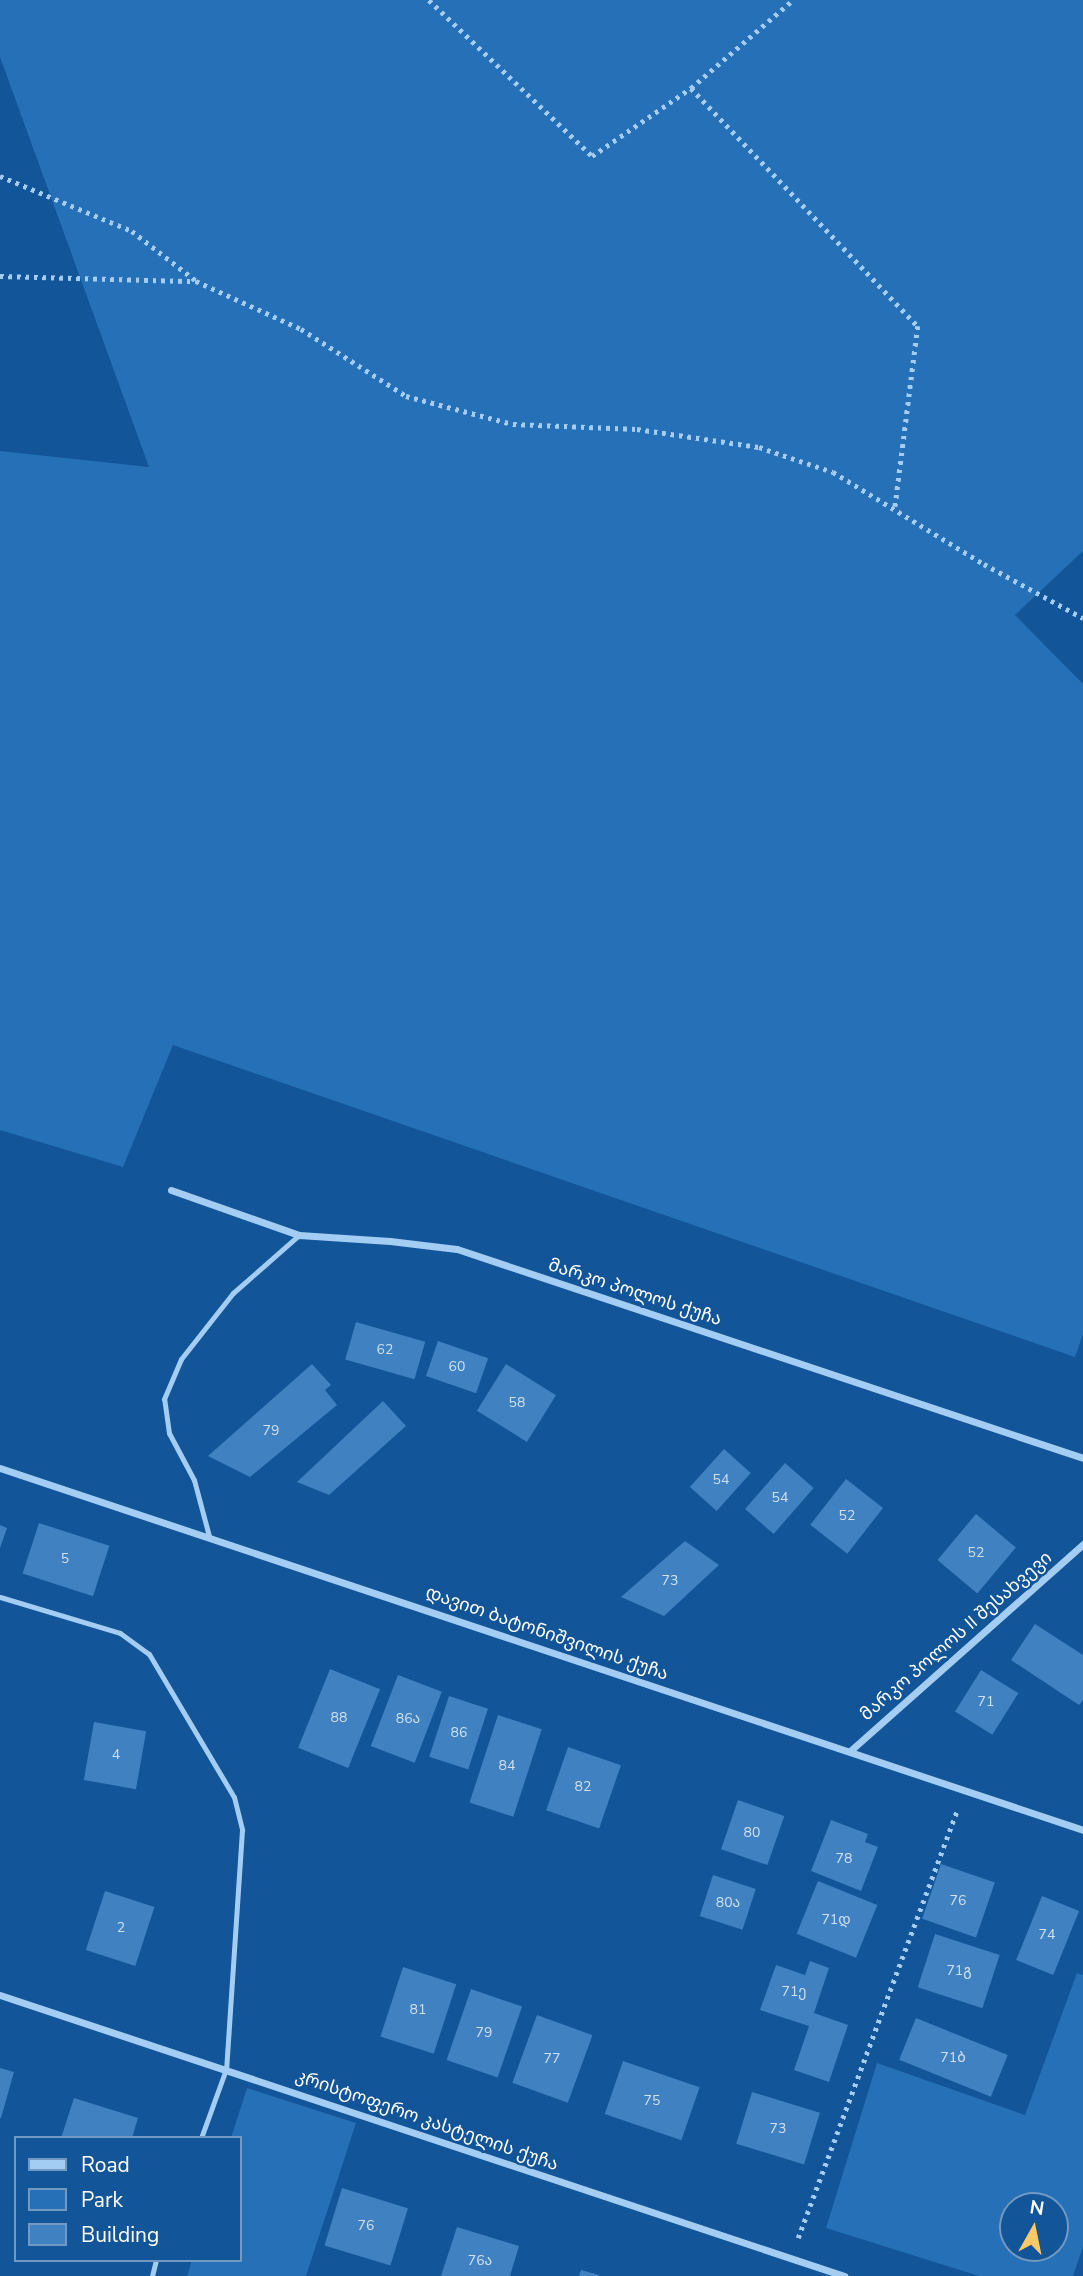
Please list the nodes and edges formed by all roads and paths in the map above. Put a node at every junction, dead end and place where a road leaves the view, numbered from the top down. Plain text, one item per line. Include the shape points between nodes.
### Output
1 (429, 0) edge
2 (793, 0) edge
3 (691, 88) junction
4 (0, 176) edge
5 (0, 276) edge
6 (196, 281) junction
7 (894, 507) junction
8 (1083, 618) edge
9 (171, 1190) dead end
10 (299, 1236) junction
11 (1083, 1458) edge
12 (0, 1468) edge
13 (209, 1536) junction
14 (1083, 1545) edge
15 (0, 1597) edge
16 (850, 1751) junction
17 (965, 1790) junction
18 (1083, 1830) edge
19 (0, 1994) edge
20 (226, 2069) junction
21 (202, 2136) edge
22 (790, 2259) junction
23 (844, 2276) edge

1 - 3 path via 592,156
2 - 3 path
3 - 7 path via 918,326
4 - 6 path via 132,230
5 - 6 path
6 - 7 path via 301,330 406,396 513,424 637,429 758,447 833,472
7 - 8 path via 984,564
9 - 10 street, მარკო პოლოს ქუჩა
10 - 11 street, მარკო პოლოს ქუჩა via 457,1250
10 - 13 lane via 233,1293 181,1359 164,1399 169,1433 194,1480
12 - 13 street, დავით ბატონიშვილის ქუჩა
13 - 16 street, დავით ბატონიშვილის ქუჩა
14 - 16 street, მარკო პოლოს II შესახვევი
15 - 20 lane via 120,1633 149,1654 234,1797 242,1830
16 - 17 street, დავით ბატონიშვილის ქუჩა
17 - 18 street, დავით ბატონიშვილის ქუჩა
17 - 22 path
19 - 20 street, კრისტოფერო კასტელის ქუჩა
20 - 21 lane
20 - 22 street, კრისტოფერო კასტელის ქუჩა
22 - 23 street, კრისტოფერო კასტელის ქუჩა

